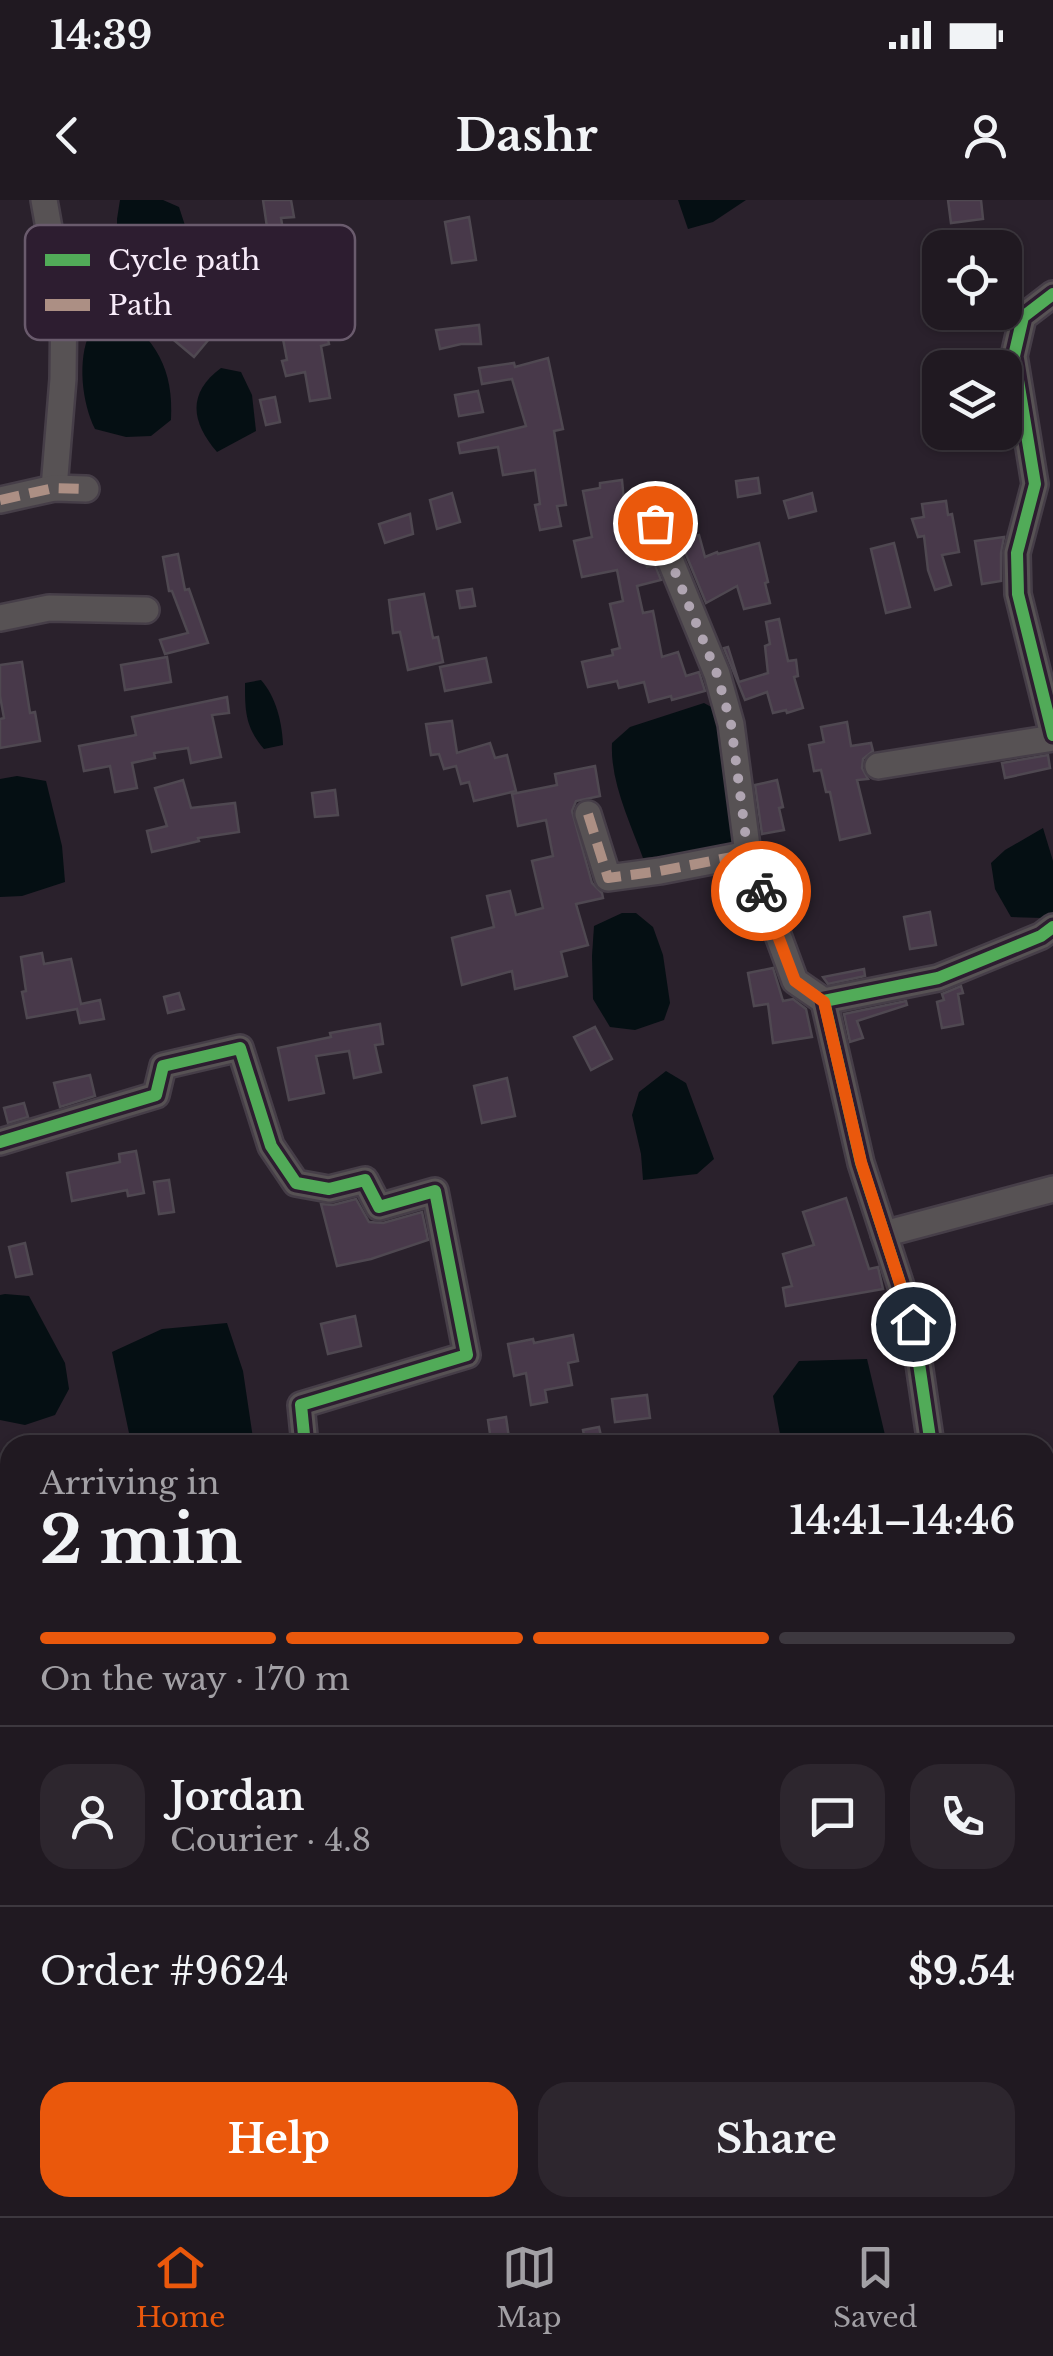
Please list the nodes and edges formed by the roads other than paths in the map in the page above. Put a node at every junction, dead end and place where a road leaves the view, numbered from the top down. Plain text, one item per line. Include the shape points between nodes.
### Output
1 (44, 200) edge
2 (48, 225) edge
3 (1053, 294) edge
4 (63, 340) edge
5 (54, 488) junction
6 (86, 489) dead end
7 (0, 500) edge
8 (655, 523) dead end
9 (146, 610) dead end
10 (0, 618) edge
11 (1053, 736) edge
12 (878, 766) dead end
13 (588, 814) dead end
14 (748, 854) junction
15 (1053, 926) edge
16 (824, 1002) junction
17 (0, 1142) edge
18 (1053, 1189) edge
19 (884, 1234) junction
20 (305, 1435) edge
21 (930, 1435) edge

1 - 2 street
3 - 11 street via 1022,316 1014,356 1036,484 1017,553 1018,594
4 - 5 street
5 - 6 street
5 - 7 street
8 - 14 street via 717,674 731,724
9 - 10 street via 49,608
11 - 12 street
13 - 14 street via 608,878
14 - 16 street via 795,981
15 - 16 street via 938,978
16 - 19 street
17 - 20 street via 156,1095 163,1066 240,1048 271,1146 296,1183 329,1189 365,1180 379,1207 435,1190 467,1355 301,1405
18 - 19 street
19 - 21 street via 913,1324

